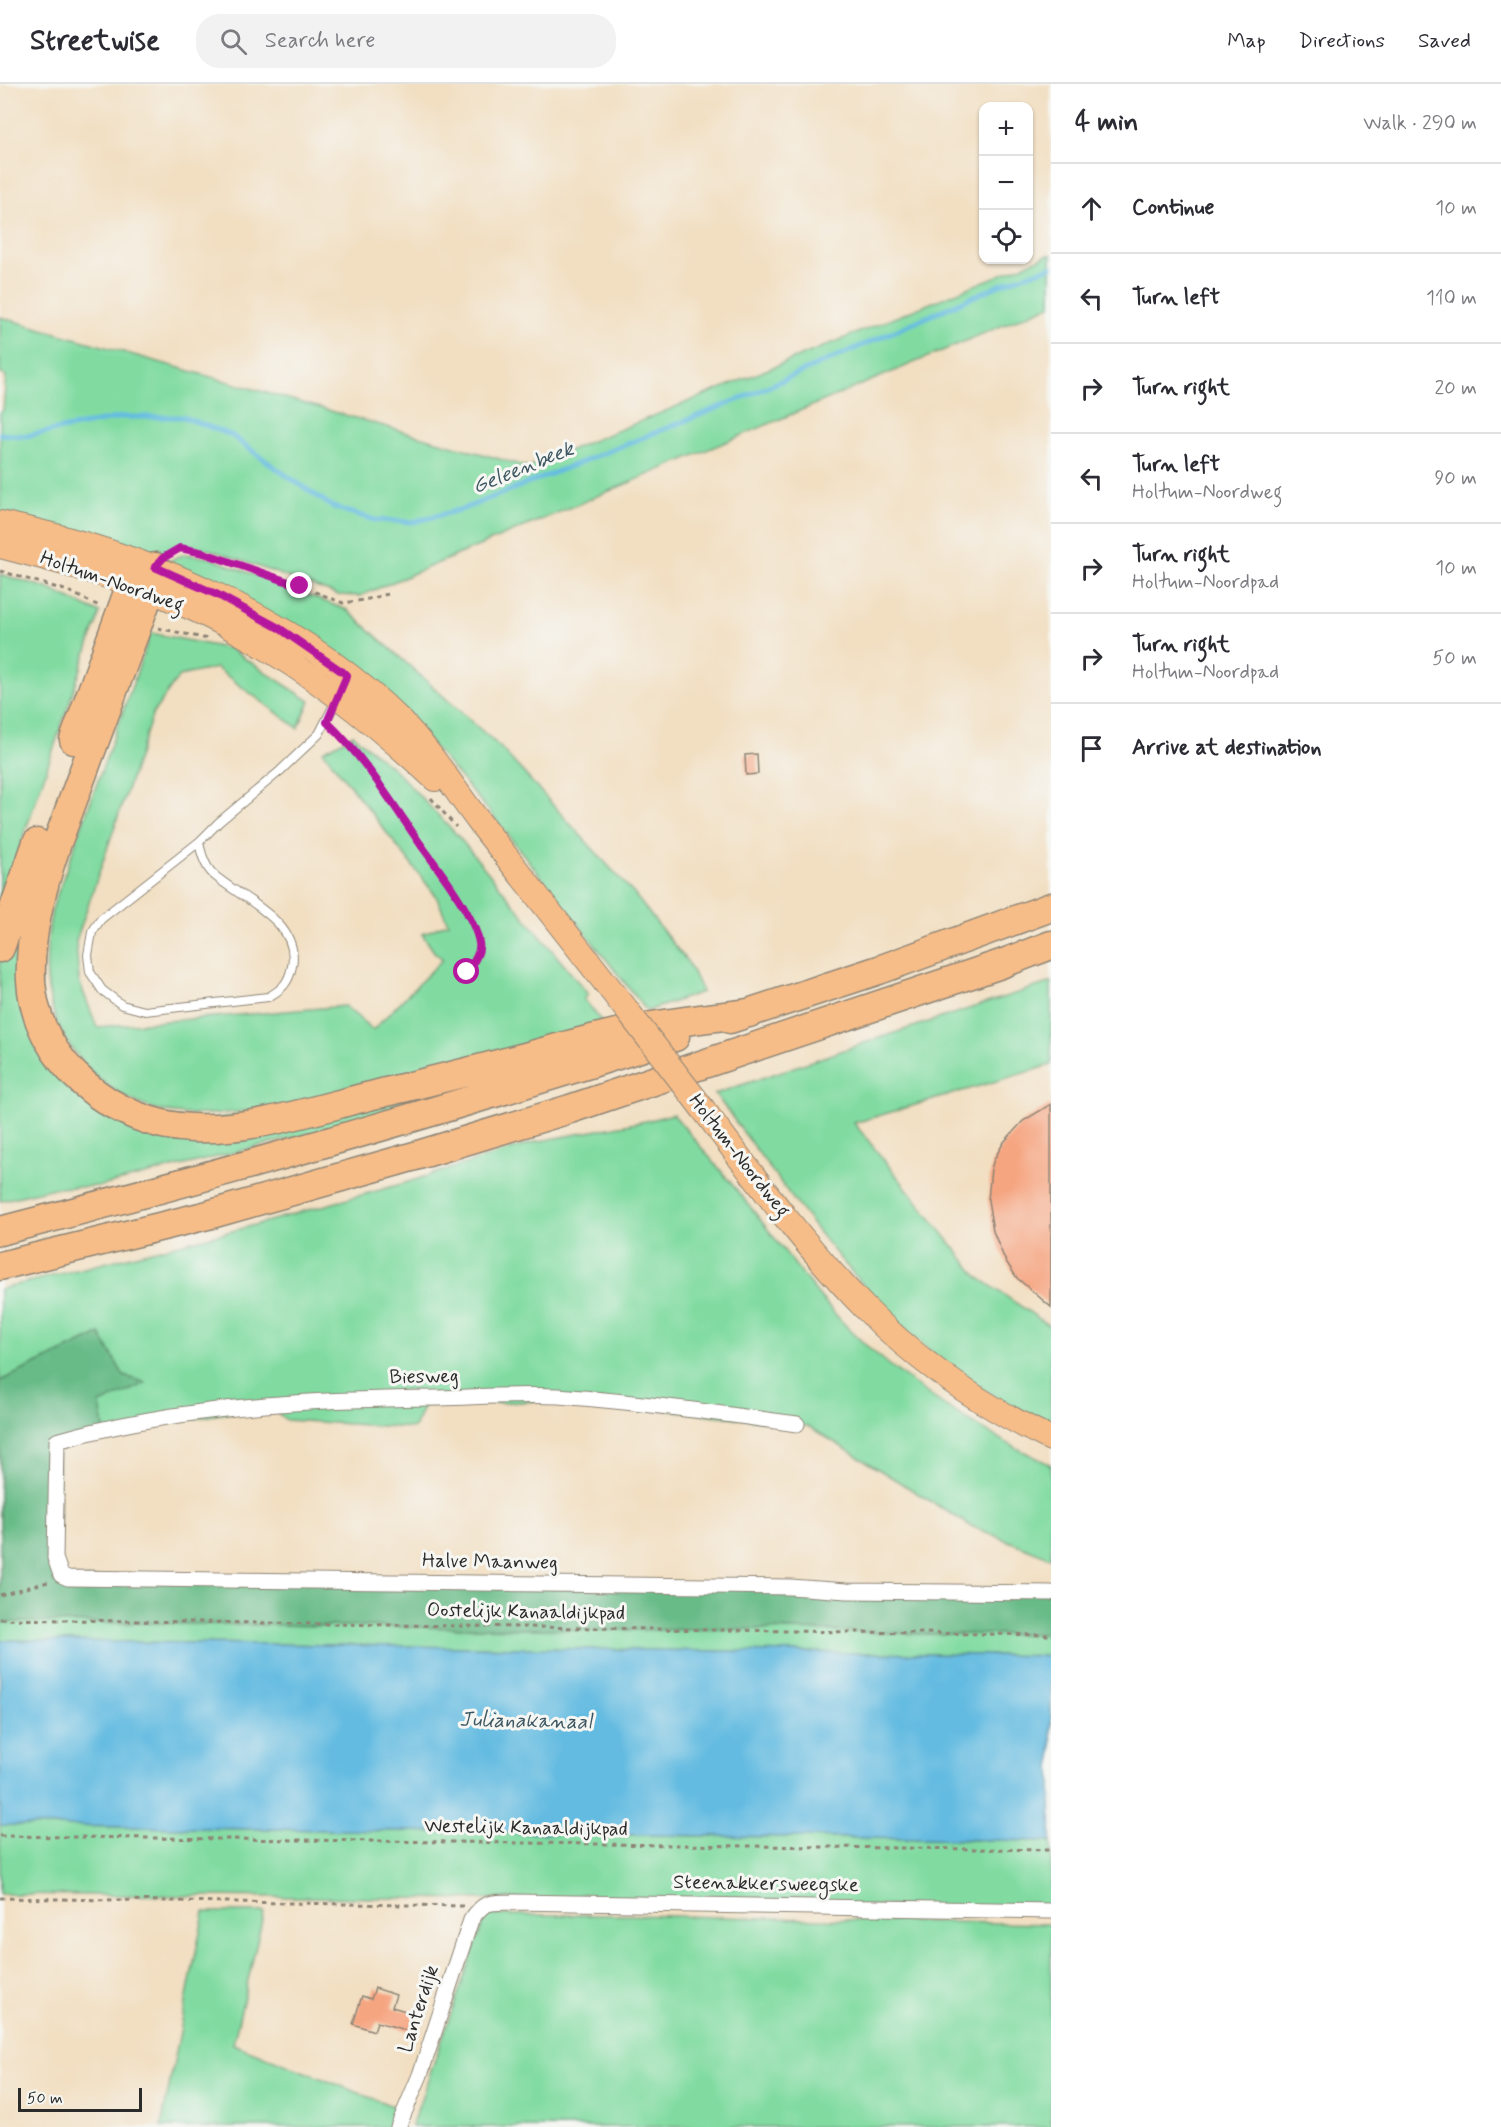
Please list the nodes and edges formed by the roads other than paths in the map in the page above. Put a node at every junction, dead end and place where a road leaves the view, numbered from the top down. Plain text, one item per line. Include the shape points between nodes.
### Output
1 (0, 522) edge
2 (0, 546) edge
3 (145, 581) junction
4 (128, 618) junction
5 (342, 685) junction
6 (199, 842) junction
7 (1051, 907) edge
8 (1051, 945) edge
9 (0, 948) edge
10 (1051, 962) edge
11 (1002, 964) junction
12 (749, 1013) junction
13 (0, 1231) edge
14 (0, 1266) edge
15 (797, 1424) dead end
16 (1051, 1438) edge
17 (61, 1575) joint
18 (1051, 1593) edge
19 (480, 1906) joint
20 (1051, 1911) edge
21 (398, 2127) edge

1 - 3 main road, Holtum-Noordweg via 70,541
2 - 3 main road, Holtum-Noordweg
3 - 4 highway
3 - 5 main road, Holtum-Noordweg via 218,595 279,628
4 - 9 highway
4 - 12 highway via 45,879 33,929 31,958 36,1003 49,1038 78,1078 114,1106 175,1127 237,1125 644,1027
5 - 6 lane via 319,734
5 - 16 main road, Holtum-Noordweg, bridge via 403,723 439,765 467,824 626,1009 793,1226 865,1308 948,1378
6 - 6 lane via 213,874 279,924 289,941 293,960 290,978 281,990 268,997 145,1011 122,1005 102,990 90,972 92,932 101,919
7 - 12 highway
8 - 11 highway
10 - 11 highway
11 - 14 highway via 448,1146 208,1215
12 - 13 highway via 375,1130
15 - 17 street, Biesweg via 556,1396 363,1399 227,1409 72,1437 56,1444 55,1558
17 - 18 street, Halve Maanweg
19 - 20 street, Steenakkersweegske via 513,1902
19 - 21 street, Lanterdijk via 471,1920 420,2075

